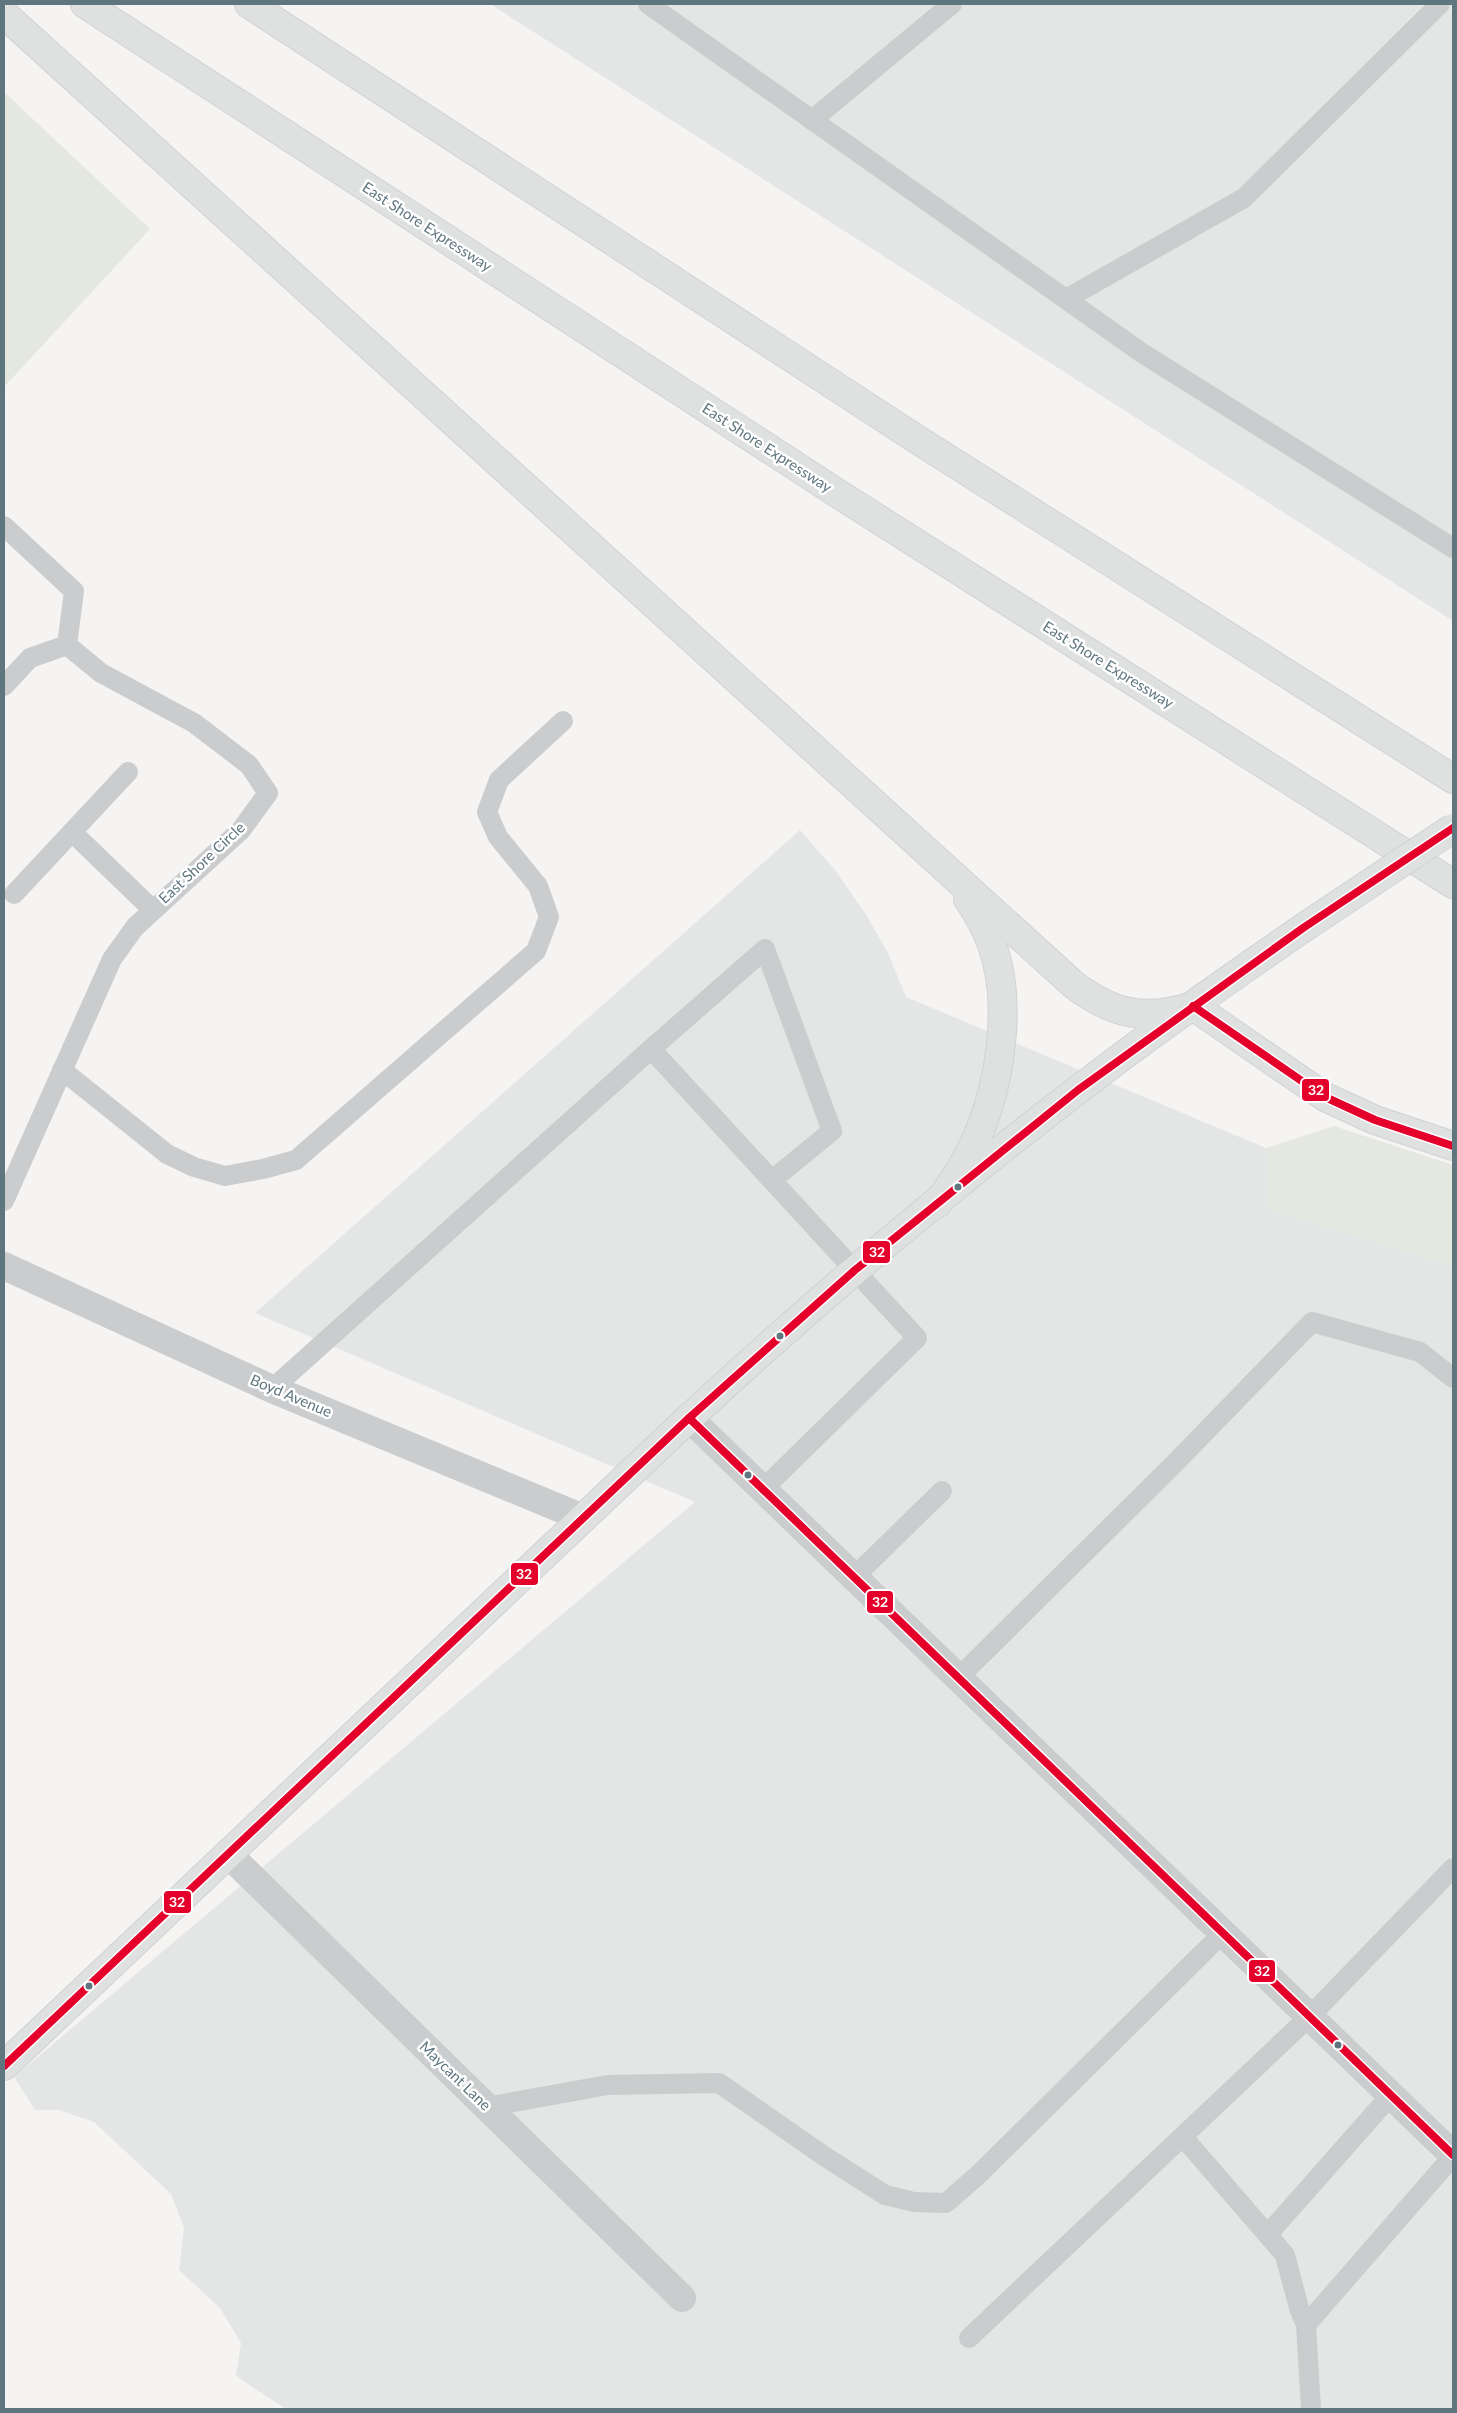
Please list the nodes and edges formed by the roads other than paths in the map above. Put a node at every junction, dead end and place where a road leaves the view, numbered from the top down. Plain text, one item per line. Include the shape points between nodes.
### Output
1 (85, 4) edge
2 (249, 4) edge
3 (648, 4) edge
4 (952, 4) edge
5 (1440, 4) edge
6 (4, 14) edge
7 (812, 120) junction
8 (1066, 299) junction
9 (4, 526) edge
10 (1453, 548) edge
11 (67, 645) junction
12 (4, 686) edge
13 (562, 721) dead end
14 (128, 772) dead end
15 (1453, 779) edge
16 (1453, 828) edge
17 (72, 832) junction
18 (938, 860) junction
19 (1453, 884) edge
20 (14, 894) dead end
21 (153, 910) junction
22 (1194, 1006) junction
23 (651, 1049) junction
24 (62, 1070) junction
25 (1453, 1146) edge
26 (772, 1180) junction
27 (4, 1200) edge
28 (937, 1204) junction
29 (4, 1266) edge
30 (855, 1270) junction
31 (1453, 1378) edge
32 (272, 1389) junction
33 (689, 1418) junction
34 (762, 1489) junction
35 (942, 1491) dead end
36 (583, 1518) junction
37 (854, 1577) junction
38 (958, 1678) junction
39 (228, 1854) junction
40 (1453, 1868) edge
41 (1223, 1933) junction
42 (1310, 2016) junction
43 (4, 2066) edge
44 (1391, 2095) junction
45 (486, 2106) junction
46 (1184, 2137) junction
47 (1453, 2156) edge
48 (1268, 2234) junction
49 (682, 2298) dead end
50 (1306, 2325) junction
51 (969, 2338) dead end
52 (1311, 2409) edge

1 - 19 main road, East Shore Expressway via 828,488
2 - 15 main road via 909,434
3 - 7 lane
4 - 7 lane
5 - 8 lane via 1244,198
6 - 18 main road
7 - 8 lane
8 - 10 lane via 1142,353
9 - 11 lane via 74,591
11 - 12 lane via 30,658
11 - 21 lane, East Shore Circle via 101,673 194,723 250,765 268,794 241,830
13 - 24 lane via 499,780 487,812 498,837 538,886 549,917 536,951 296,1160 225,1176 194,1167 166,1154
14 - 17 lane
16 - 22 main road, bridge via 1303,928
17 - 20 lane
17 - 21 lane
18 - 22 main road via 1074,985 1100,1003 1130,1014 1146,1015
18 - 28 main road via 984,925 997,962 1002,1002 997,1073 985,1114 968,1156
21 - 24 lane, East Shore Circle via 135,927 112,959
22 - 25 main road via 1326,1097 1375,1120
22 - 28 main road via 1086,1084
23 - 26 lane
23 - 26 lane via 765,949 832,1131
23 - 32 lane
24 - 27 lane, East Shore Circle
26 - 30 lane
28 - 30 main road
29 - 32 street, Boyd Avenue
30 - 33 main road
30 - 34 lane via 917,1338
31 - 38 lane via 1420,1352 1312,1322
32 - 36 street, Boyd Avenue
33 - 34 street
33 - 36 main road
34 - 37 street
35 - 37 lane
36 - 39 main road
37 - 38 street
38 - 41 street
39 - 43 main road
39 - 45 street, Maycant Lane
40 - 42 lane
41 - 42 street
41 - 45 lane via 946,2203 914,2202 885,2195 720,2083 608,2085
42 - 44 street
42 - 46 lane
44 - 47 street
44 - 48 lane
45 - 49 street, Maycant Lane
46 - 48 lane
46 - 51 lane
47 - 50 lane
48 - 50 lane via 1286,2255
50 - 52 lane

